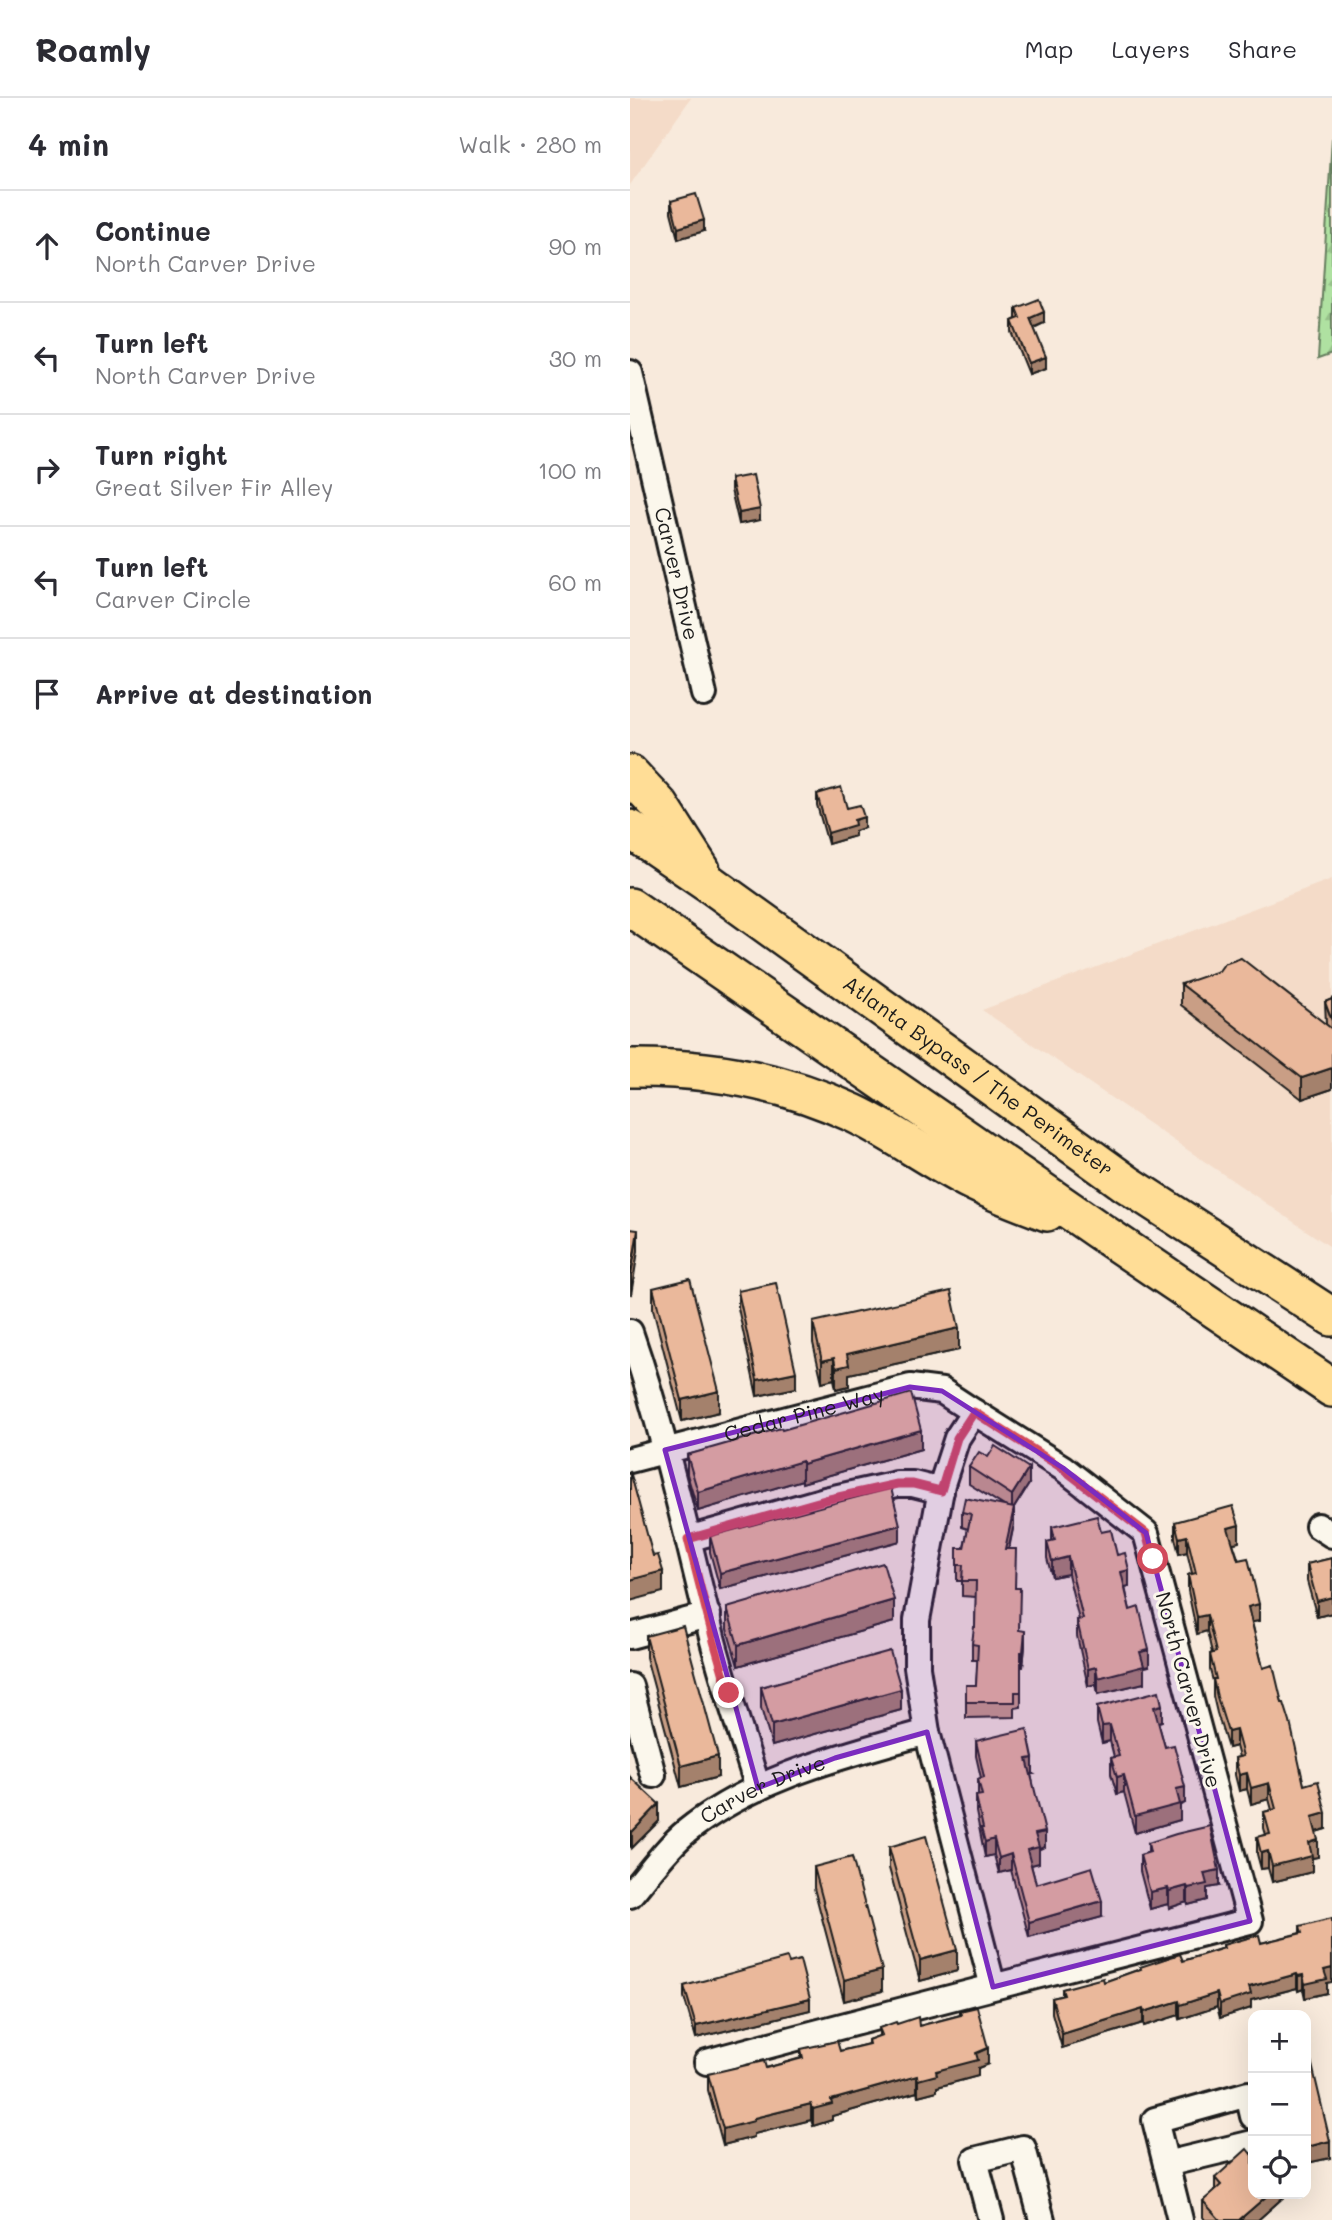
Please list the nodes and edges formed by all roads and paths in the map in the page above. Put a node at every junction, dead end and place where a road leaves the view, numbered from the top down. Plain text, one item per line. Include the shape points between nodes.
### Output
1 (630, 373) edge
2 (704, 694) dead end
3 (630, 774) edge
4 (630, 830) edge
5 (709, 883) junction
6 (630, 907) edge
7 (630, 1068) edge
8 (1101, 1231) junction
9 (1332, 1317) edge
10 (630, 1332) edge
11 (1332, 1388) edge
12 (974, 1412) junction
13 (664, 1450) junction
14 (630, 1460) edge
15 (941, 1491) junction
16 (688, 1539) junction
17 (708, 1615) junction
18 (630, 1636) edge
19 (630, 1686) edge
20 (928, 1732) junction
21 (653, 1775) dead end
22 (758, 1788) junction
23 (630, 1895) edge
24 (993, 1987) junction
25 (707, 2062) dead end
26 (1248, 2094) edge
27 (1248, 2144) edge
28 (1166, 2164) junction
29 (992, 2220) edge
30 (1042, 2220) edge
31 (1180, 2220) edge

1 - 2 street, Carver Drive
3 - 5 highway via 660,806
4 - 5 highway, Atlanta Bypass / The Perimeter
5 - 9 highway, Atlanta Bypass / The Perimeter via 1127,1184
6 - 8 highway
7 - 8 highway via 729,1074 802,1093 872,1123 967,1178
8 - 11 highway
10 - 13 street
12 - 13 street, Cedar Pine Way via 942,1391 910,1387
12 - 15 street via 957,1438
12 - 24 street, North Carver Drive via 1062,1468 1146,1533 1250,1921
13 - 14 street, Cedar Pine Way
13 - 16 street
15 - 16 street via 897,1484
15 - 20 street via 917,1620 917,1667
16 - 17 street
17 - 18 street
17 - 22 street
19 - 21 street
20 - 22 street, Carver Drive via 835,1758
20 - 24 street
22 - 23 street, Carver Drive via 684,1833
24 - 25 street
26 - 28 street via 1155,2120
27 - 28 street
28 - 31 street
29 - 30 street via 975,2160 1023,2148

